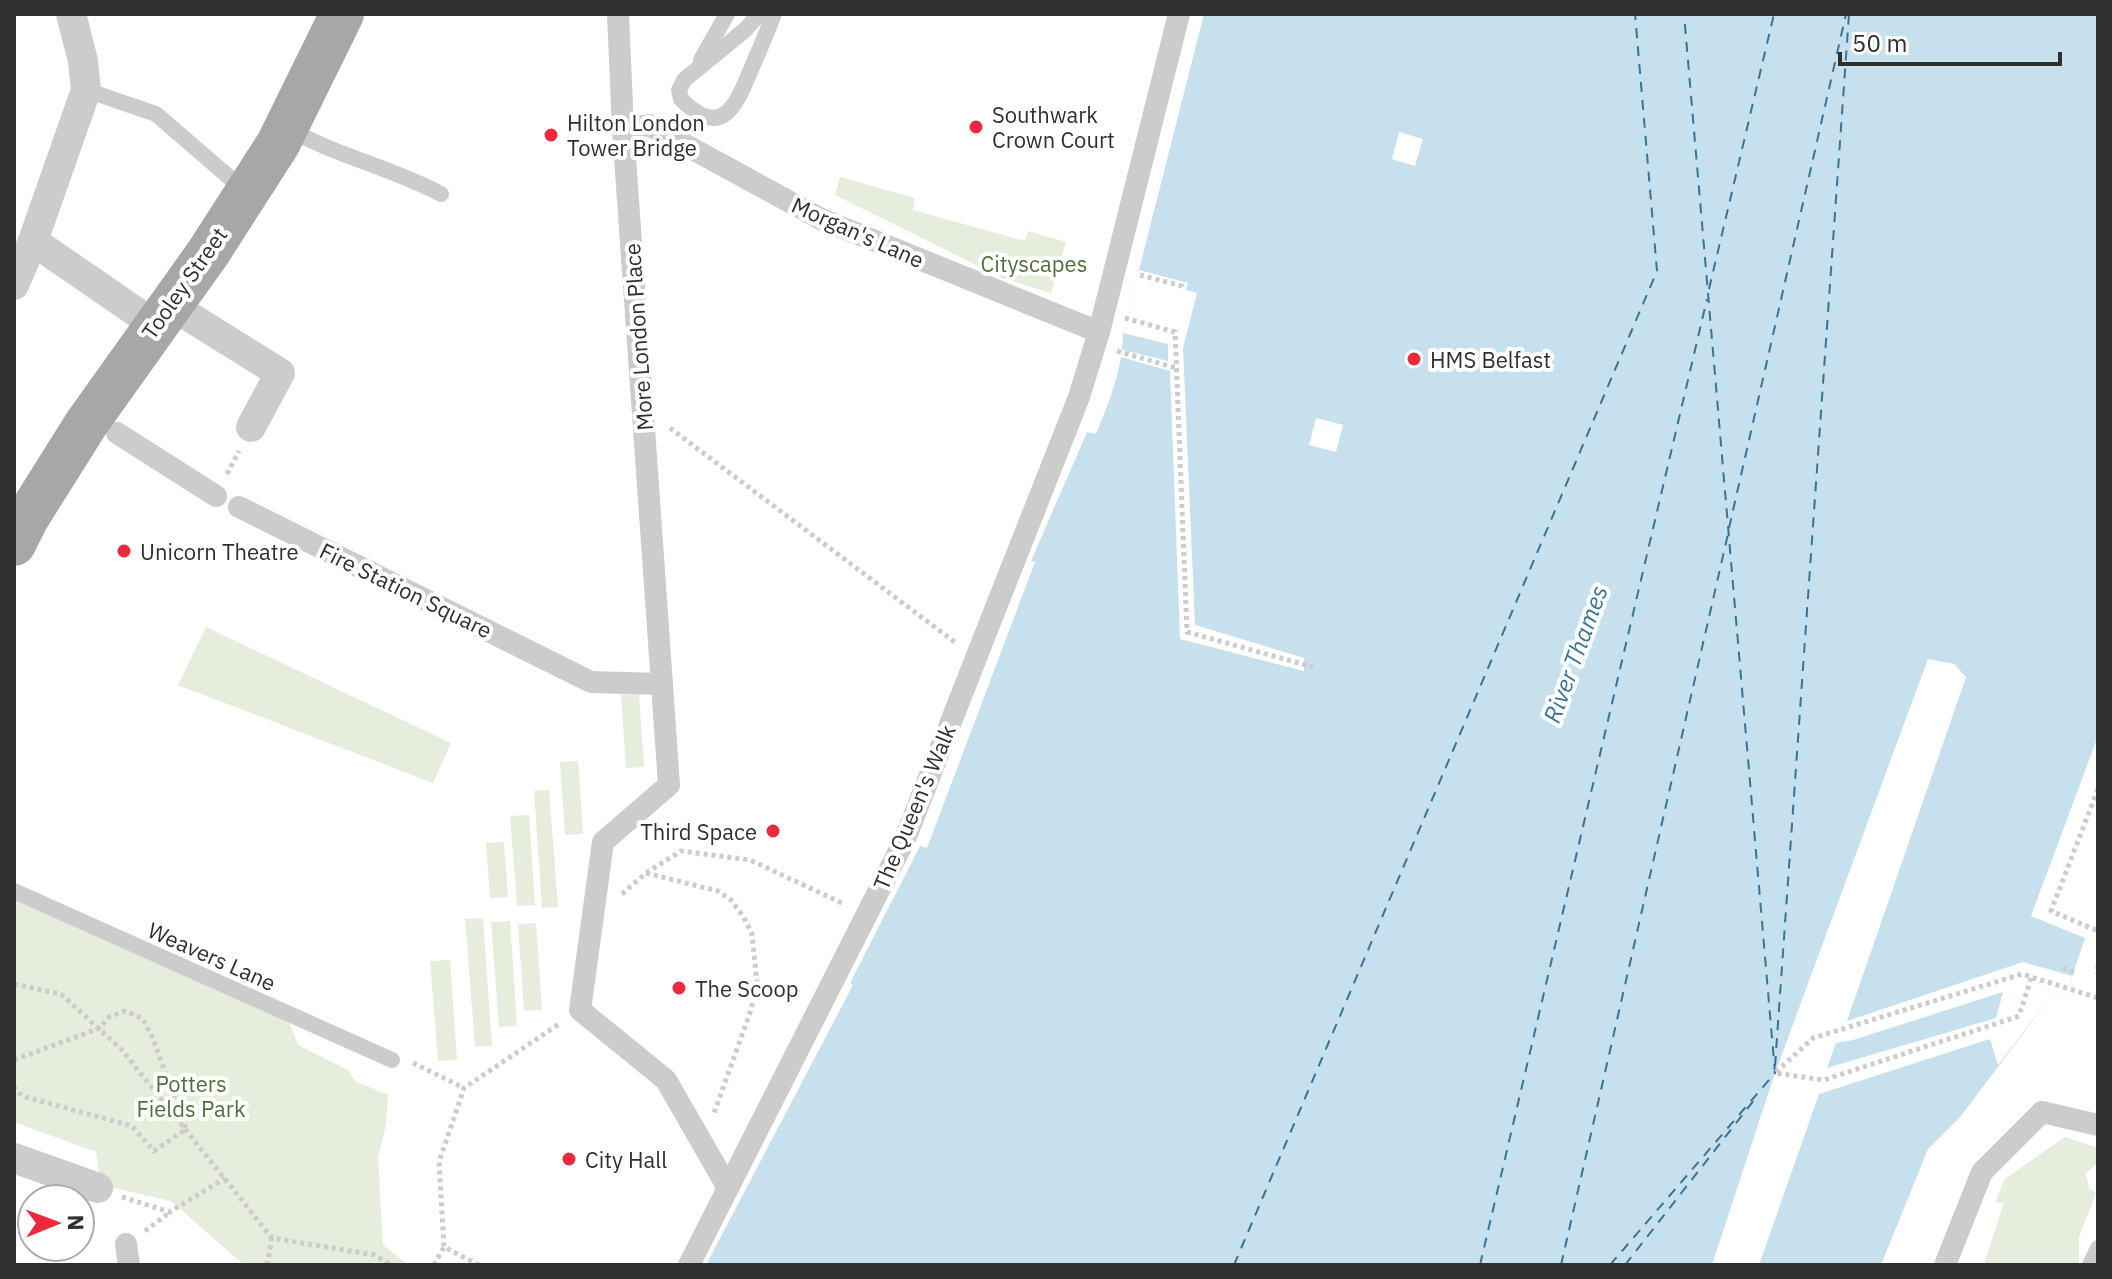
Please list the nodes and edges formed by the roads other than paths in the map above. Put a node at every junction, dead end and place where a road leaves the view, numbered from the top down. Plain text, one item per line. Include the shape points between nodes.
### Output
1 (71, 14) edge
2 (342, 14) edge
3 (618, 14) edge
4 (727, 14) edge
5 (759, 14) edge
6 (774, 14) edge
7 (1179, 14) edge
8 (696, 69) junction
9 (86, 90) junction
10 (288, 129) junction
11 (623, 129) junction
12 (247, 192) junction
13 (441, 194) dead end
14 (33, 241) junction
15 (14, 285) edge
16 (162, 314) junction
17 (1099, 332) junction
18 (251, 427) road end
19 (117, 433) dead end
20 (216, 496) road end
21 (239, 507) dead end
22 (18, 525) edge
23 (661, 684) junction
24 (14, 891) edge
25 (392, 1060) dead end
26 (2098, 1125) edge
27 (14, 1158) edge
28 (98, 1188) road end
29 (728, 1188) junction
30 (2098, 1248) edge
31 (689, 1265) edge
32 (1945, 1265) edge
33 (2090, 1265) edge

1 - 9 street
2 - 10 main road, Tooley Street
3 - 11 street, More London Place
4 - 8 lane
5 - 8 lane
6 - 8 lane via 736,106 721,117 702,116 681,99 679,90
7 - 17 street, The Queen's Walk
9 - 12 lane via 156,114
9 - 14 street
10 - 12 main road, Tooley Street
10 - 13 lane
11 - 17 street, Morgan's Lane via 649,125 821,219
11 - 23 street, More London Place
12 - 16 main road, Tooley Street
14 - 15 street
14 - 16 street
16 - 18 street via 280,373
16 - 22 main road, Tooley Street
17 - 29 street, The Queen's Walk via 1079,397 905,839
19 - 20 street
21 - 23 street, Fire Station Square via 591,682
23 - 29 street, More London Place via 669,785 603,842 580,1010 666,1080
24 - 25 lane, Weavers Lane
26 - 32 street via 2042,1112 1982,1172
27 - 28 street
29 - 31 street, The Queen's Walk
30 - 33 lane

